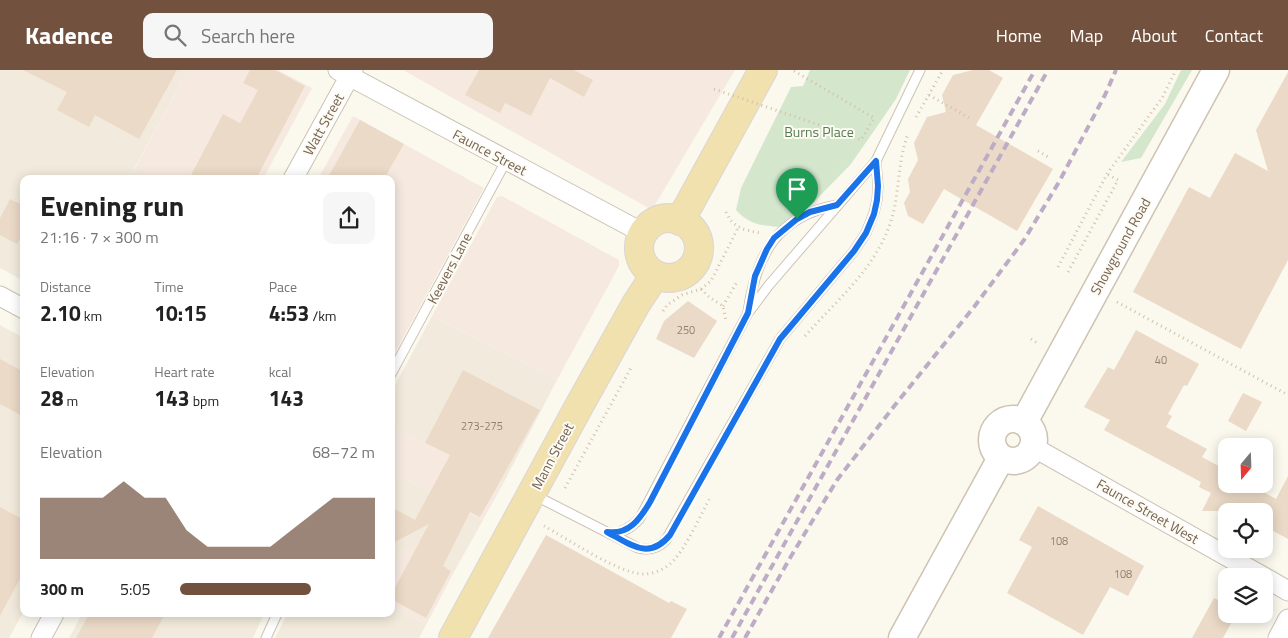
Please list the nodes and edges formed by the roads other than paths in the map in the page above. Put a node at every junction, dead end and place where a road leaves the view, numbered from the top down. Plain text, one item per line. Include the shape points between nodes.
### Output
1 (763, 70) edge
2 (920, 70) edge
3 (1216, 70) edge
4 (347, 72) edge
5 (506, 161) junction
6 (876, 161) junction
7 (295, 175) edge
8 (837, 205) junction
9 (680, 222) junction
10 (643, 233) junction
11 (654, 275) junction
12 (0, 296) edge
13 (20, 307) edge
14 (748, 313) junction
15 (395, 367) edge
16 (1024, 422) junction
17 (1033, 447) junction
18 (1001, 458) junction
19 (532, 493) junction
20 (607, 532) junction
21 (1247, 568) edge
22 (1273, 583) edge
23 (1288, 591) edge
24 (52, 617) edge
25 (276, 617) edge
26 (1288, 619) edge
27 (41, 638) edge
28 (266, 638) edge
29 (453, 638) edge
30 (902, 638) edge
31 (1278, 638) edge

1 - 9 main road
2 - 6 lane
3 - 16 street, Showground Road
4 - 5 street, Faunce Street
4 - 7 street, Watt Street
5 - 10 street, Faunce Street
5 - 15 lane, Keevers Lane
6 - 8 lane
6 - 20 lane via 877,200 866,233 780,339 670,535 659,546 644,550
8 - 14 lane
8 - 14 lane via 810,212 774,238 755,276
9 - 10 main road via 673,219 656,221
9 - 11 main road via 695,234 698,244 695,262 690,270 673,278
10 - 11 main road via 639,252 647,269
11 - 19 main road, Mann Street
12 - 13 street
14 - 20 lane via 643,513 627,529 618,533
16 - 17 street via 1033,433
16 - 18 street via 1017,419 1003,421 993,432 992,446
17 - 18 street via 1020,460
17 - 21 street, Faunce Street West
18 - 30 street
19 - 20 lane
19 - 29 main road, Mann Street
22 - 23 street, Faunce Street West
24 - 27 street
25 - 28 lane
26 - 31 street

